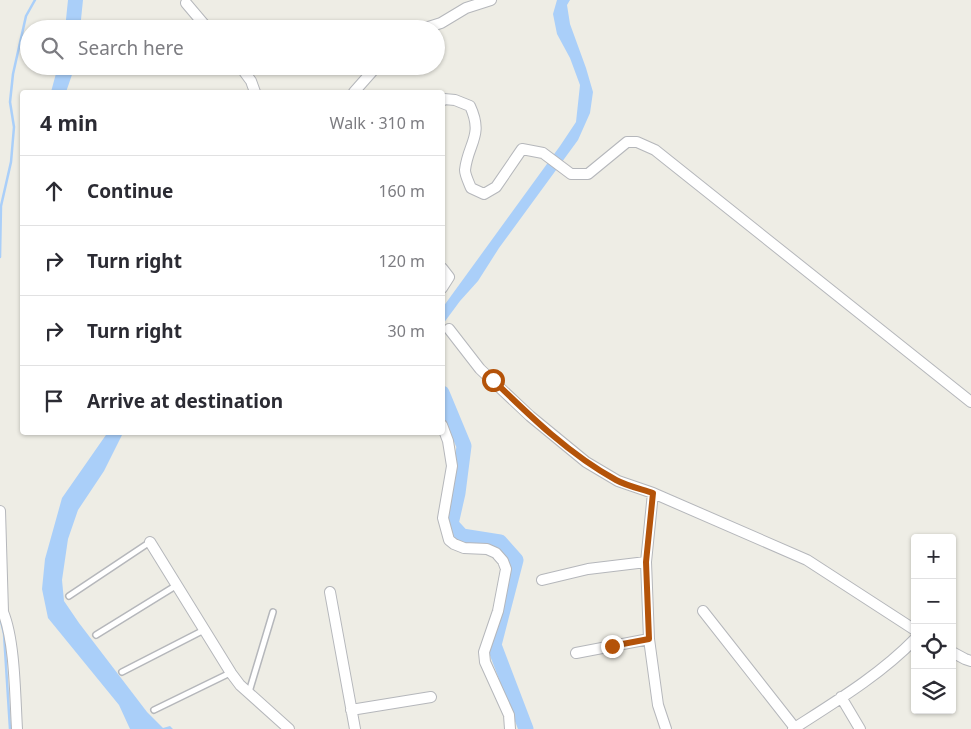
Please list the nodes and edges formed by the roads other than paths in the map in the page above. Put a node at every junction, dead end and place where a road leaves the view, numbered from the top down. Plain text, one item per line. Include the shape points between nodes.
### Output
1 (491, 0) edge
2 (186, 3) dead end
3 (200, 20) edge
4 (445, 21) edge
5 (247, 75) edge
6 (369, 75) edge
7 (254, 90) edge
8 (356, 90) edge
9 (445, 100) edge
10 (445, 272) edge
11 (445, 283) edge
12 (449, 329) dead end
13 (971, 402) edge
14 (445, 432) edge
15 (653, 493) junction
16 (0, 511) edge
17 (150, 542) joint
18 (646, 562) junction
19 (542, 580) dead end
20 (177, 584) junction
21 (330, 592) dead end
22 (69, 596) dead end
23 (703, 611) dead end
24 (273, 612) dead end
25 (911, 627) edge
26 (204, 630) junction
27 (96, 635) dead end
28 (649, 639) junction
29 (911, 642) edge
30 (576, 653) dead end
31 (956, 654) edge
32 (971, 661) edge
33 (122, 672) dead end
34 (231, 672) junction
35 (249, 692) junction
36 (431, 697) dead end
37 (841, 698) junction
38 (154, 710) dead end
39 (351, 710) junction
40 (17, 729) edge
41 (289, 729) edge
42 (355, 729) edge
43 (510, 729) edge
44 (666, 729) edge
45 (794, 729) edge
46 (860, 729) edge

1 - 4 street via 466,8
2 - 3 street
5 - 7 street
6 - 8 street
9 - 13 street via 470,106 476,119 476,133 465,172 471,188 484,194 496,187 522,149 542,153 571,174 588,174 627,142 637,142 655,150
10 - 11 street via 449,277
12 - 15 street via 480,369 579,456 618,481
14 - 43 street via 452,466 443,518 449,540 464,548 487,549 496,553 506,569 498,611 484,652 485,662 509,715
15 - 18 street
15 - 25 street via 807,560
16 - 40 street via 3,612 11,650
17 - 20 street
17 - 22 lane
18 - 19 street via 588,569
18 - 28 street
20 - 26 street
20 - 27 lane
21 - 39 street
23 - 45 street
24 - 35 lane
26 - 33 lane
26 - 34 street
28 - 30 street
28 - 44 street via 658,705
29 - 37 street
31 - 32 street
34 - 35 street
34 - 38 lane
35 - 41 street
36 - 39 street
37 - 45 street
37 - 46 street
39 - 42 street

